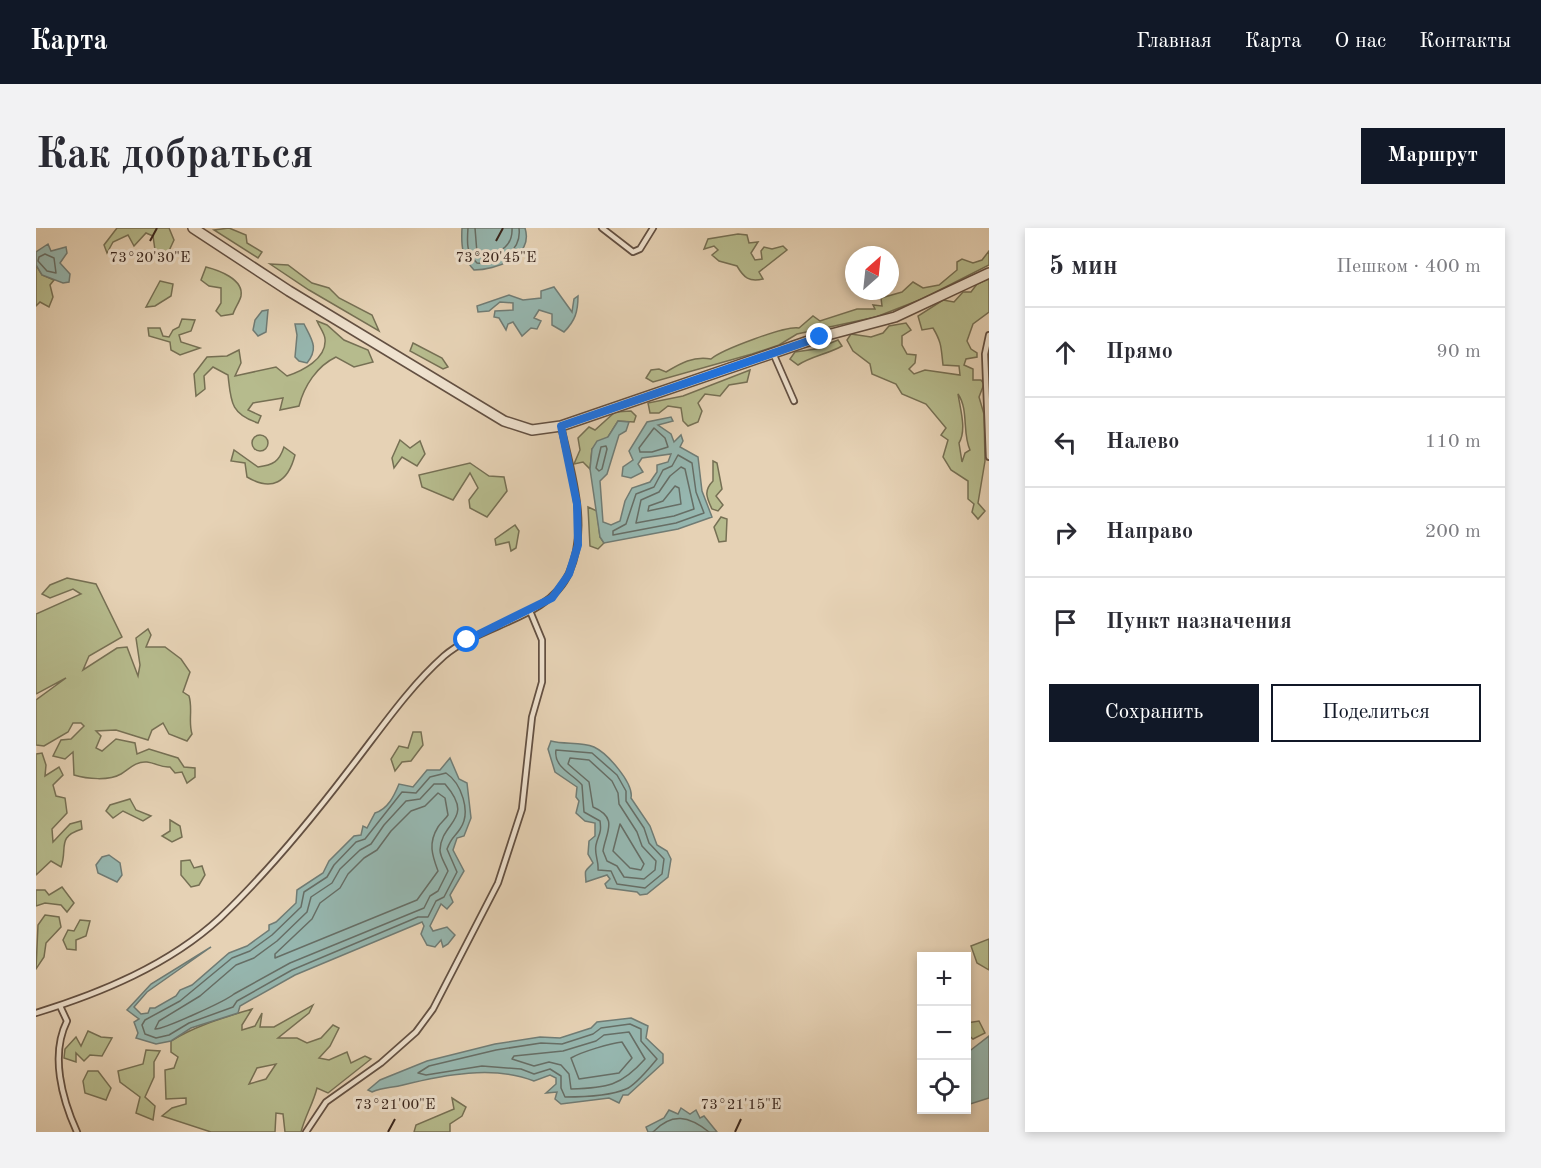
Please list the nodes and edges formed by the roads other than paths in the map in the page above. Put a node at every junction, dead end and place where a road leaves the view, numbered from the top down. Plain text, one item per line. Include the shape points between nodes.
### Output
1 (193, 228) edge
2 (602, 228) edge
3 (653, 228) edge
4 (989, 273) edge
5 (989, 335) edge
6 (773, 354) junction
7 (794, 401) dead end
8 (561, 426) junction
9 (989, 457) edge
10 (530, 611) junction
11 (60, 1006) junction
12 (36, 1013) edge
13 (77, 1132) edge
14 (306, 1132) edge

1 - 8 street via 504,421 532,430
2 - 3 lane via 633,252 640,249
4 - 6 street via 896,317
5 - 9 lane via 985,354
6 - 7 lane
6 - 8 street
8 - 10 lane via 577,504 578,545 569,574 552,598
10 - 11 lane via 467,640 443,657 375,734 298,833 219,918 136,975
10 - 14 lane via 542,640 542,682 532,717 522,809 498,883 433,1009 416,1032 326,1102
11 - 12 lane
11 - 13 lane via 67,1021 57,1051

